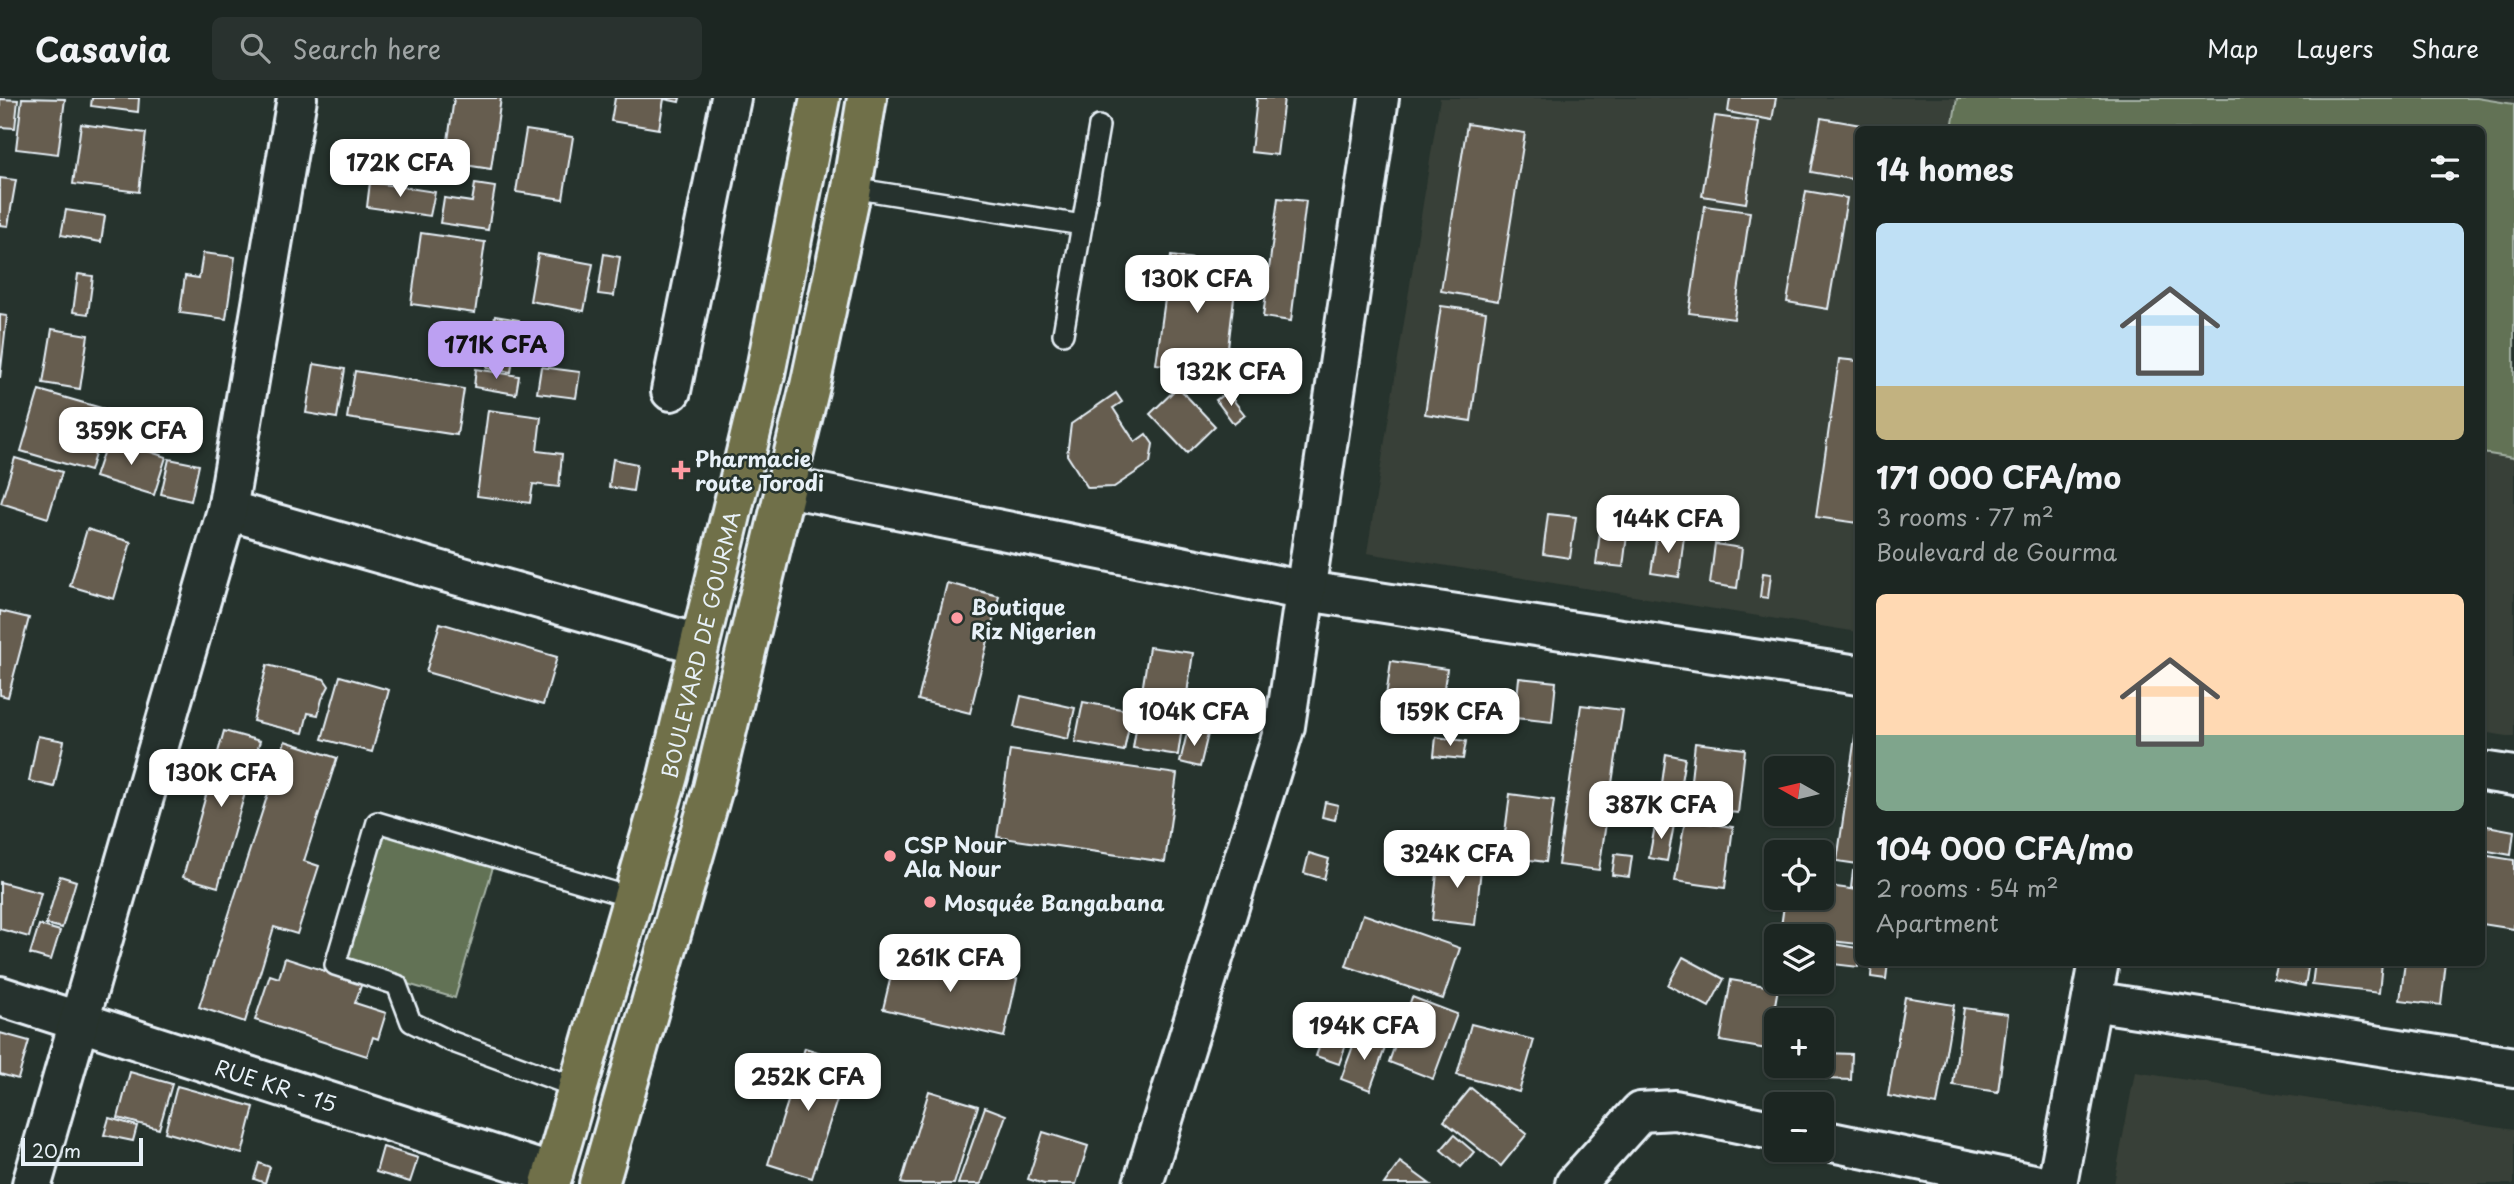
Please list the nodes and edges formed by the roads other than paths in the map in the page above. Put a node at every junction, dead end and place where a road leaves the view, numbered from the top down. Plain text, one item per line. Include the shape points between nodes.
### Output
1 (297, 98) edge
2 (731, 98) edge
3 (820, 98) edge
4 (867, 98) edge
5 (1379, 98) edge
6 (1099, 126) dead end
7 (852, 188) junction
8 (1082, 225) junction
9 (1063, 334) dead end
10 (671, 391) dead end
11 (787, 487) junction
12 (227, 510) junction
13 (1306, 591) junction
14 (698, 644) junction
15 (1855, 676) edge
16 (2485, 771) edge
17 (2514, 776) edge
18 (633, 898) junction
19 (2098, 966) edge
20 (0, 996) edge
21 (2092, 1001) junction
22 (80, 1022) junction
23 (2514, 1067) edge
24 (578, 1088) junction
25 (1764, 1129) edge
26 (1834, 1142) edge
27 (552, 1179) edge
28 (32, 1184) edge
29 (599, 1184) edge
30 (1143, 1184) edge
31 (1575, 1184) edge
32 (2034, 1184) edge
33 (2057, 1184) edge

1 - 12 street
2 - 10 street
3 - 14 highway, BOULEVARD DE GOURMA via 765,374
4 - 7 highway
5 - 13 street
6 - 8 lane
7 - 8 lane
7 - 11 highway
8 - 9 lane
11 - 13 street
11 - 29 highway via 713,788
12 - 14 street
12 - 22 street
13 - 15 street
13 - 30 street via 1285,726
14 - 18 highway, BOULEVARD DE GOURMA via 668,776
16 - 17 street
18 - 24 highway, BOULEVARD DE GOURMA
18 - 24 lane via 377,821 335,965 397,985 411,1022
19 - 21 street
20 - 22 street, RUE KR - 15
21 - 23 street
21 - 33 street
22 - 27 street, RUE KR - 15
22 - 28 street
24 - 27 highway, BOULEVARD DE GOURMA
25 - 31 street via 1675,1110 1640,1112
26 - 32 street

